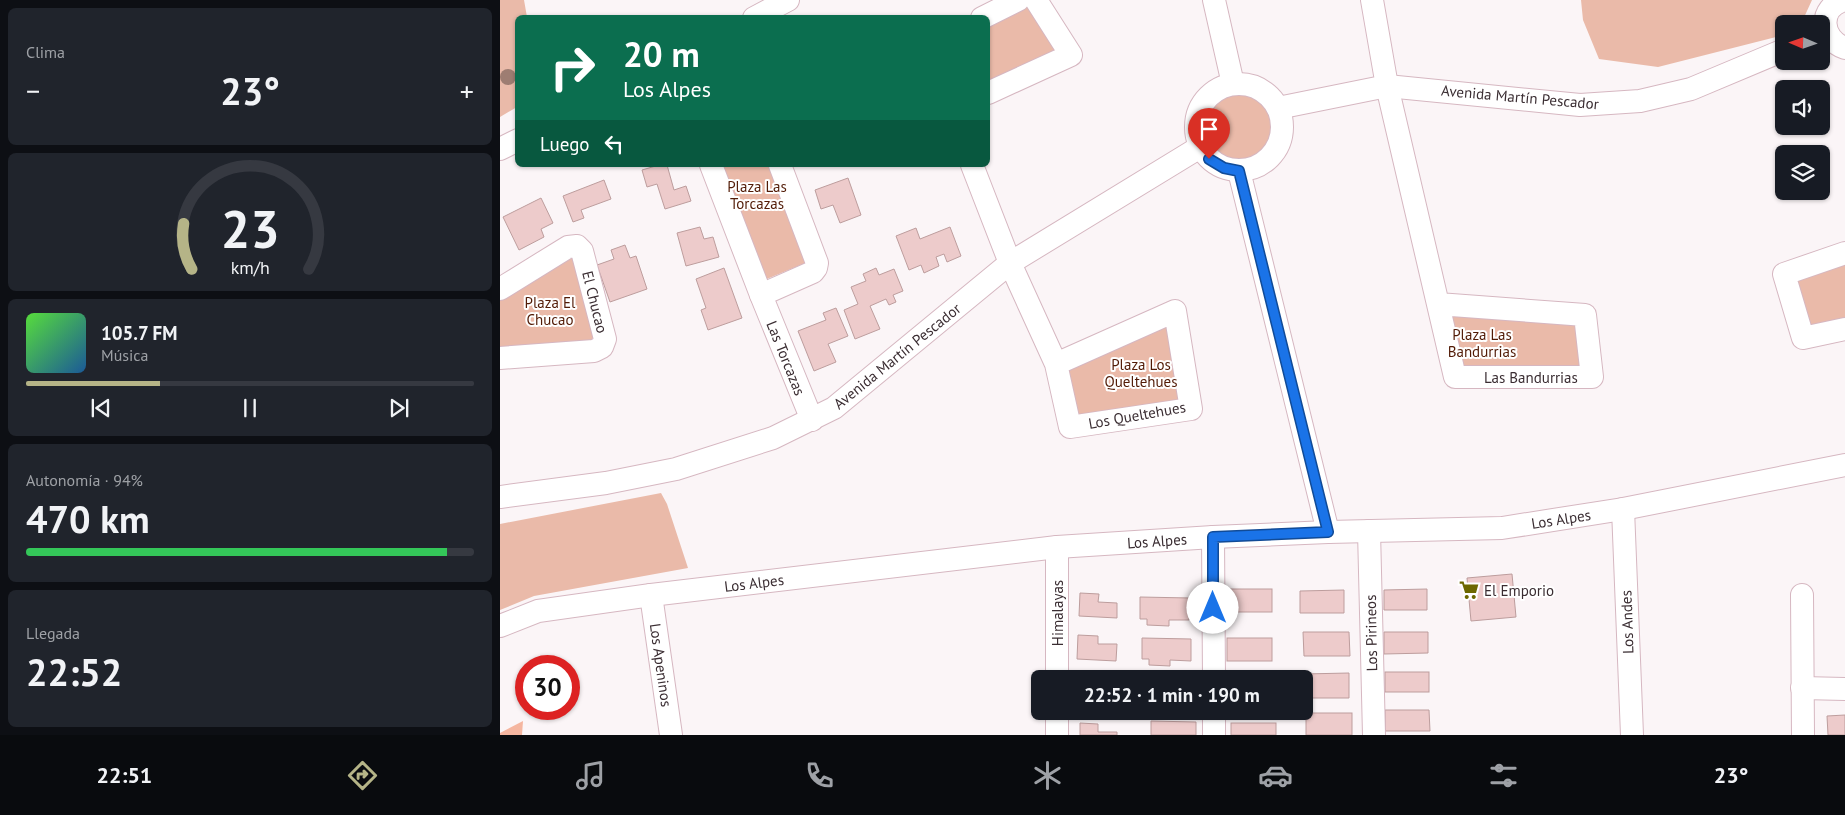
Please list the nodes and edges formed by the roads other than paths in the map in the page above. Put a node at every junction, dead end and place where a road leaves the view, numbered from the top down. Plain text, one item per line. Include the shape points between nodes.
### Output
1 (788, 0) edge
2 (1018, 0) edge
3 (1036, 0) edge
4 (1214, 0) edge
5 (1372, 0) edge
6 (1841, 0) edge
7 (760, 15) edge
8 (988, 15) edge
9 (1826, 15) edge
10 (1830, 38) edge
11 (1845, 48) edge
12 (1775, 54) edge
13 (1233, 84) junction
14 (1387, 86) junction
15 (990, 92) edge
16 (1278, 108) junction
17 (515, 142) edge
18 (1200, 147) junction
19 (500, 150) edge
20 (712, 167) edge
21 (781, 167) edge
22 (973, 167) edge
23 (1239, 171) junction
24 (1845, 252) edge
25 (1010, 263) junction
26 (500, 289) edge
27 (761, 295) junction
28 (1438, 304) junction
29 (1845, 328) edge
30 (500, 358) edge
31 (1056, 364) junction
32 (812, 420) junction
33 (1845, 465) edge
34 (500, 497) edge
35 (1623, 509) junction
36 (1369, 531) junction
37 (1328, 532) junction
38 (1213, 537) junction
39 (1056, 547) junction
40 (651, 595) junction
41 (1802, 595) dead end
42 (500, 626) edge
43 (1057, 670) edge
44 (1214, 670) edge
45 (1802, 688) junction
46 (1845, 689) edge
47 (1057, 720) edge
48 (1214, 720) edge
49 (671, 735) edge
50 (1058, 735) edge
51 (1214, 735) edge
52 (1374, 735) edge
53 (1632, 735) edge
54 (1803, 735) edge

1 - 7 street
2 - 8 street
3 - 15 street via 1071,55
4 - 13 street
5 - 14 street, Las Bandurrias
6 - 9 street
10 - 11 street
12 - 14 street, Avenida Martín Pescador via 1691,89 1657,98 1610,104 1558,104
13 - 16 street via 1257,87 1269,95
13 - 18 street via 1215,91 1204,101 1196,130
14 - 16 street, Avenida Martín Pescador
14 - 28 street, Las Bandurrias
16 - 23 street via 1282,121 1279,145 1258,167
17 - 19 street
18 - 23 street via 1209,159 1224,168
18 - 25 street, Avenida Martín Pescador
20 - 27 street, Las Torcazas
21 - 27 street via 817,264 813,272
22 - 25 street, Los Queltehues
23 - 37 street
24 - 29 street via 1784,274 1803,338
25 - 31 street, Los Queltehues
25 - 32 street, Avenida Martín Pescador via 834,408
26 - 30 street, El Chucao via 568,247 577,246 582,251 605,339 602,347 594,351
27 - 32 street, Las Torcazas
28 - 28 street, Las Bandurrias via 1585,315 1592,378 1455,377
31 - 31 street, Los Queltehues via 1175,311 1191,409 1070,427
32 - 34 street, Avenida Martín Pescador via 773,438 676,469 606,483
33 - 35 street, Los Alpes
35 - 36 street, Los Alpes via 1502,528
35 - 53 street, Los Andes
36 - 37 street, Los Alpes
36 - 52 street, Los Pirineos
37 - 38 street, Los Alpes
38 - 39 street, Los Alpes
38 - 44 street
39 - 40 street, Los Alpes
39 - 43 street, Himalayas
40 - 42 street, Los Alpes via 538,611
40 - 49 street, Los Apeninos
41 - 45 street
45 - 46 street
45 - 54 street
47 - 50 street
48 - 51 street

